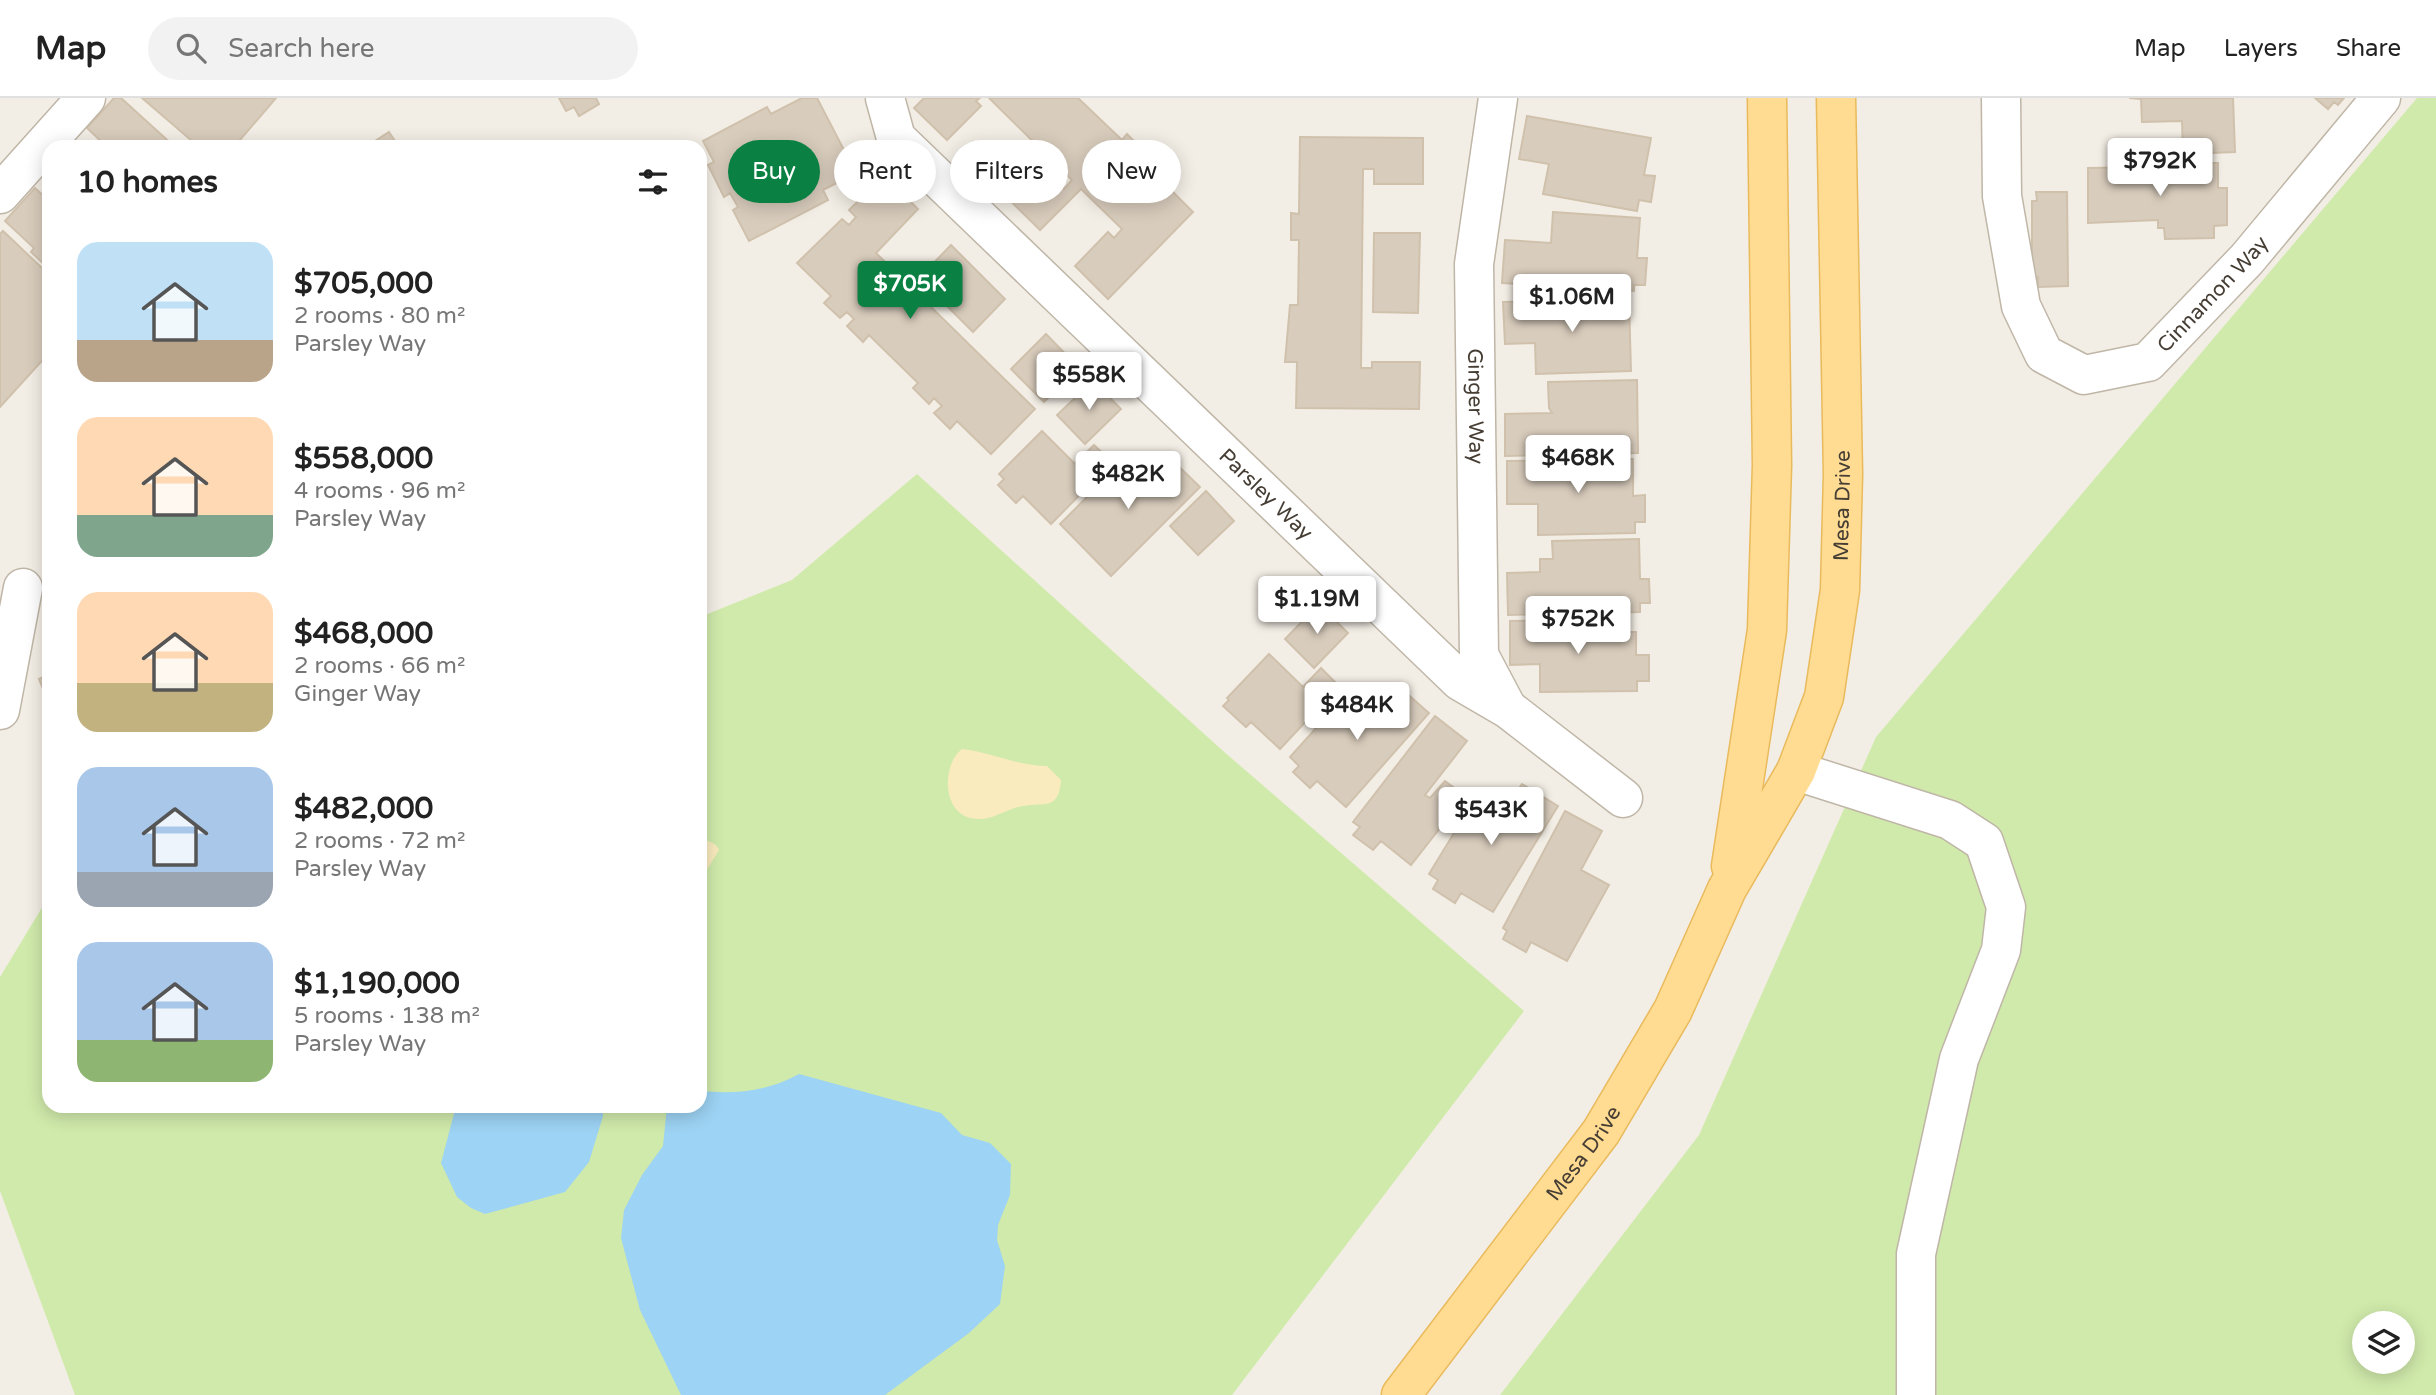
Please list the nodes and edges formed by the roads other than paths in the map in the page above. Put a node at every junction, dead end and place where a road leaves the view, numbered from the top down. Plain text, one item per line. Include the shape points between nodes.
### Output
1 (86, 98) edge
2 (886, 98) edge
3 (1498, 98) edge
4 (1767, 98) edge
5 (1836, 98) edge
6 (2001, 98) edge
7 (2381, 98) edge
8 (48, 140) edge
9 (42, 147) edge
10 (0, 194) edge
11 (24, 588) edge
12 (1508, 709) junction
13 (0, 710) edge
14 (1796, 771) junction
15 (1623, 798) dead end
16 (1727, 889) junction
17 (1401, 1395) edge
18 (1916, 1395) edge

1 - 8 street
2 - 12 street, Parsley Way via 896,138 1461,681
3 - 12 street, Ginger Way via 1474,264 1479,656
4 - 16 main road, Mesa Drive via 1772,465 1768,631
5 - 14 main road, Mesa Drive via 1843,474 1840,590 1824,697
6 - 7 street, Cinnamon Way via 2002,196 2021,306 2044,354 2084,375 2148,362 2247,259
9 - 10 street
11 - 13 street
12 - 15 street, Parsley Way
14 - 16 main road, Mesa Drive
14 - 18 street via 1950,820 1984,842 2006,907 2001,950 1959,1059 1916,1254
16 - 17 main road, Mesa Drive via 1673,1010 1601,1132

